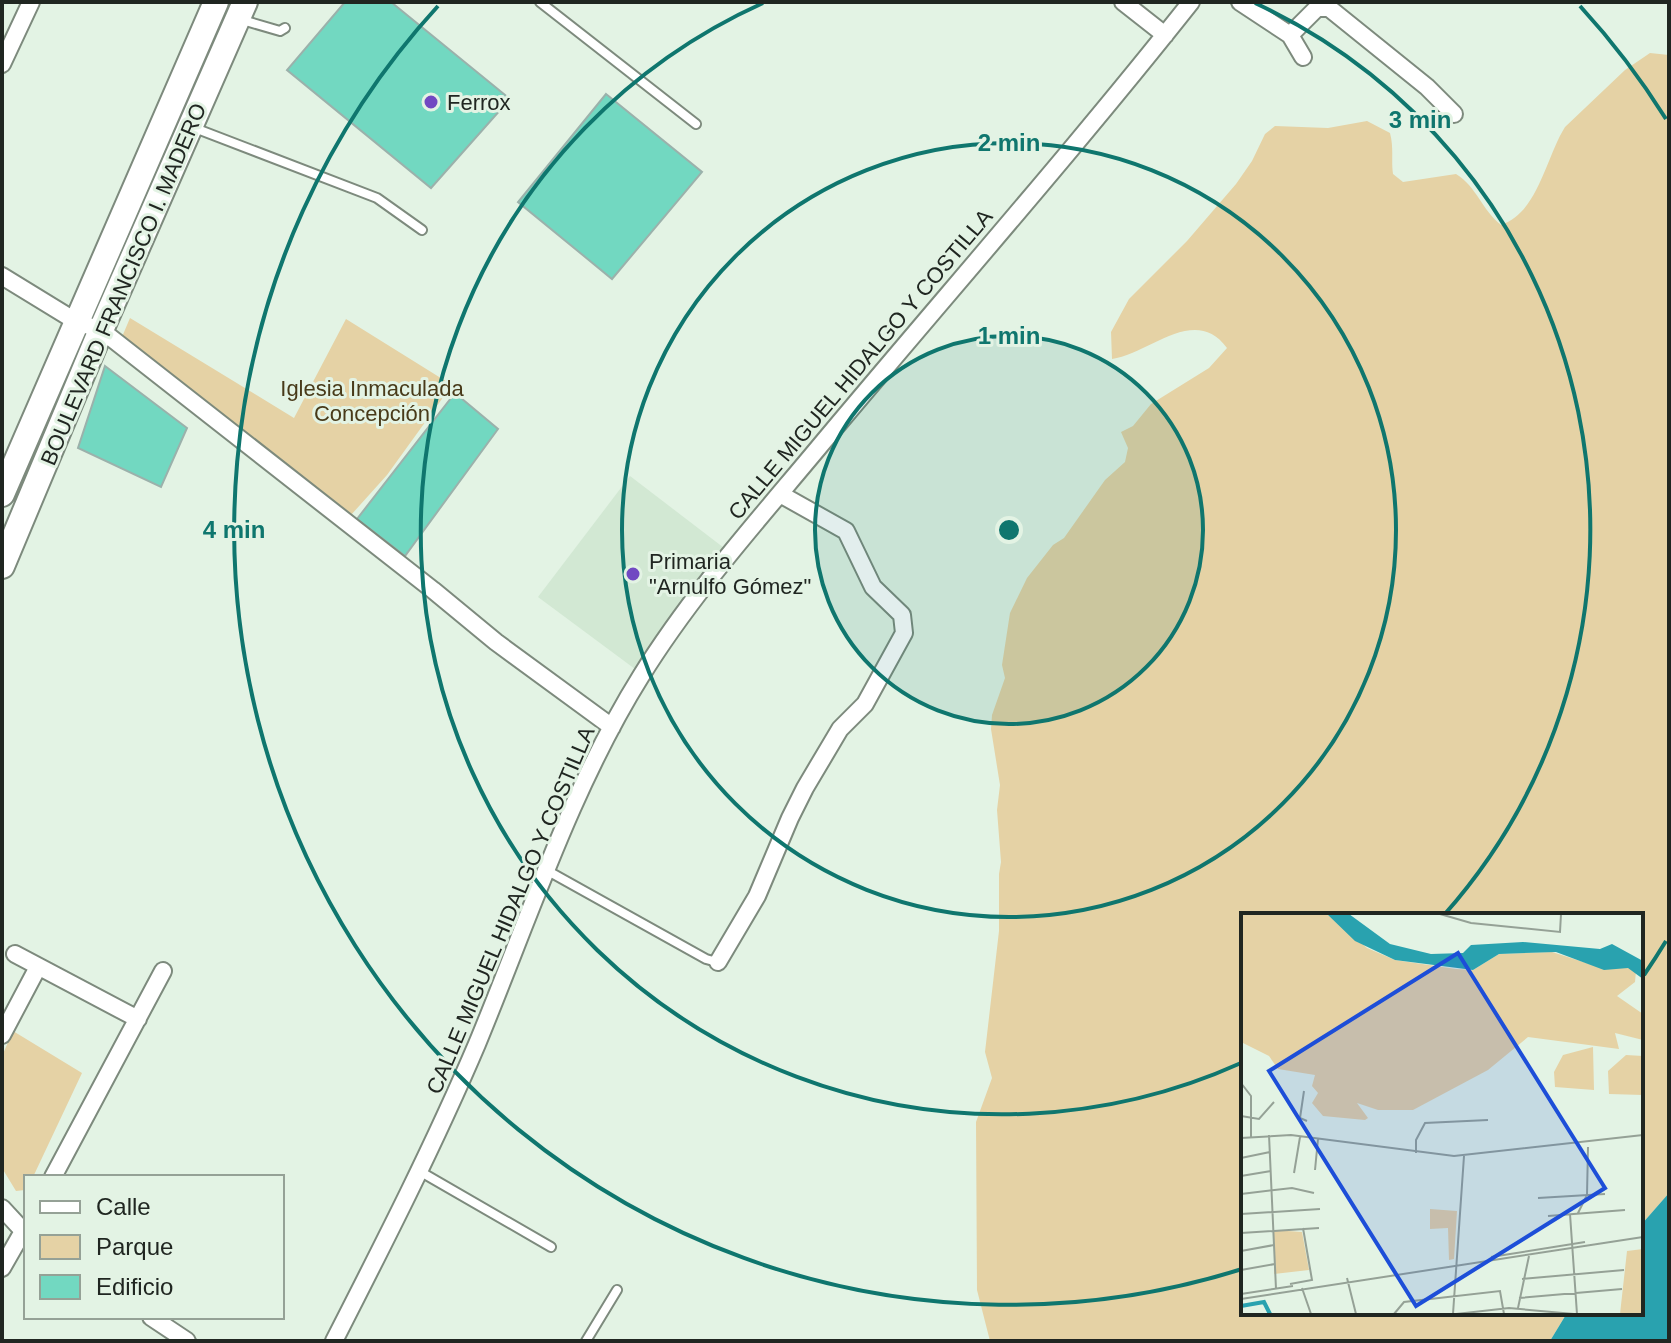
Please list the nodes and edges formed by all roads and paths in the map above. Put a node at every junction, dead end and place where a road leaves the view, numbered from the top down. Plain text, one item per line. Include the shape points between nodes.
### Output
1 (31, 2) edge
2 (216, 2) edge
3 (540, 2) edge
4 (1123, 2) edge
5 (1191, 2) edge
6 (1240, 2) edge
7 (242, 10) edge
8 (285, 28) dead end
9 (1165, 35) junction
10 (1290, 35) junction
11 (1303, 57) dead end
12 (2, 64) edge
13 (1454, 114) dead end
14 (696, 124) dead end
15 (191, 126) junction
16 (422, 230) dead end
17 (2, 276) edge
18 (77, 322) junction
19 (101, 330) junction
20 (2, 494) edge
21 (780, 494) junction
22 (2, 566) edge
23 (612, 727) junction
24 (548, 871) junction
25 (15, 954) dead end
26 (718, 962) joint
27 (38, 967) junction
28 (163, 971) dead end
29 (138, 1019) junction
30 (2, 1035) edge
31 (421, 1172) junction
32 (54, 1175) edge
33 (2, 1208) edge
34 (24, 1230) edge
35 (24, 1233) edge
36 (551, 1247) dead end
37 (2, 1268) edge
38 (617, 1290) dead end
39 (154, 1319) edge
40 (187, 1341) edge
41 (334, 1341) edge
42 (586, 1341) edge

1 - 12 street
2 - 18 main road, BOULEVARD FRANCISCO I. MADERO
3 - 14 lane
4 - 9 street
5 - 9 street, CALLE MIGUEL HIDALGO Y COSTILLA
6 - 10 street
7 - 8 lane via 280,31
7 - 15 main road, BOULEVARD FRANCISCO I. MADERO
9 - 21 street, CALLE MIGUEL HIDALGO Y COSTILLA
10 - 11 street
10 - 13 street via 1317,8 1329,8
15 - 16 lane via 377,198
15 - 19 main road, BOULEVARD FRANCISCO I. MADERO
17 - 18 street
18 - 19 street
18 - 20 main road, BOULEVARD FRANCISCO I. MADERO
19 - 22 main road, BOULEVARD FRANCISCO I. MADERO
19 - 23 street via 496,642
21 - 23 street, CALLE MIGUEL HIDALGO Y COSTILLA via 682,615
21 - 26 street via 846,531 873,587 902,615 904,633 865,704 840,729 805,788 757,896
23 - 24 street, CALLE MIGUEL HIDALGO Y COSTILLA
24 - 26 lane
24 - 31 street, CALLE MIGUEL HIDALGO Y COSTILLA
25 - 27 street
27 - 29 street
27 - 30 street
28 - 29 street
29 - 32 street
31 - 36 lane
31 - 41 street, CALLE MIGUEL HIDALGO Y COSTILLA
33 - 34 street
35 - 37 street
38 - 42 lane
39 - 40 street

